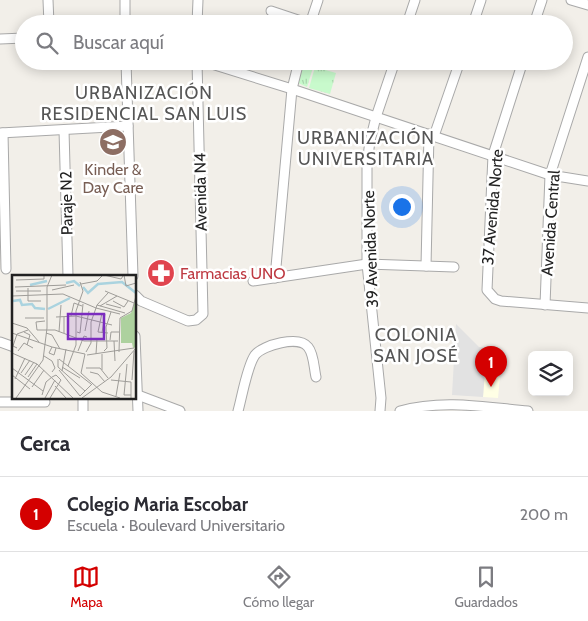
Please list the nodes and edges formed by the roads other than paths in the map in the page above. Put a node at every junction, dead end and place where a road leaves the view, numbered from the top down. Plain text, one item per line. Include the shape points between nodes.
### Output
1 (48, 0) edge
2 (125, 0) edge
3 (198, 0) edge
4 (318, 0) edge
5 (415, 0) edge
6 (481, 0) edge
7 (542, 0) edge
8 (571, 0) edge
9 (588, 5) edge
10 (271, 11) dead end
11 (49, 15) edge
12 (125, 15) edge
13 (198, 15) edge
14 (283, 15) edge
15 (313, 15) edge
16 (411, 15) edge
17 (476, 15) edge
18 (537, 15) edge
19 (15, 38) edge
20 (0, 39) edge
21 (588, 57) edge
22 (126, 70) edge
23 (197, 70) edge
24 (231, 70) edge
25 (297, 70) edge
26 (392, 70) edge
27 (456, 70) edge
28 (519, 70) edge
29 (292, 89) junction
30 (376, 117) junction
31 (128, 126) junction
32 (64, 130) junction
33 (2, 133) edge
34 (431, 135) junction
35 (493, 155) junction
36 (550, 175) junction
37 (588, 181) edge
38 (367, 264) junction
39 (426, 266) junction
40 (454, 267) dead end
41 (6, 269) dead end
42 (68, 275) edge
43 (133, 275) edge
44 (275, 278) junction
45 (253, 281) dead end
46 (136, 296) edge
47 (545, 305) junction
48 (588, 308) edge
49 (0, 342) edge
50 (12, 346) edge
51 (316, 377) dead end
52 (136, 394) edge
53 (83, 398) edge
54 (0, 402) edge
55 (46, 404) edge
56 (12, 407) edge
57 (464, 408) edge
58 (83, 411) edge
59 (138, 411) edge
60 (180, 411) edge
61 (238, 411) edge
62 (380, 411) edge
63 (400, 411) edge
64 (528, 411) edge

1 - 11 street
2 - 12 street
3 - 13 street
4 - 15 street
5 - 16 street
6 - 17 street
7 - 18 street
8 - 9 street
10 - 14 street
19 - 20 street
21 - 36 street, Avenida Central
22 - 31 street
23 - 46 street, Avenida N4 via 203,314 188,321
24 - 29 street
25 - 29 street
26 - 30 street, 39 Avenida Norte
27 - 34 street
28 - 35 street, 37 Avenida Norte
29 - 30 street
29 - 44 street
30 - 34 street
30 - 38 street, 39 Avenida Norte via 367,164
31 - 32 street
31 - 43 street
32 - 33 street
32 - 42 street, Paraje N2
33 - 41 street
34 - 35 street
34 - 39 street
35 - 36 street
35 - 47 street, 37 Avenida Norte via 487,290 502,301
36 - 37 street
36 - 47 street, Avenida Central
38 - 39 street
38 - 44 street
38 - 62 street, 39 Avenida Norte
39 - 40 street
44 - 45 street
47 - 48 street
49 - 50 street
51 - 61 street via 312,354 303,343 289,342 265,348 251,361
52 - 59 street
52 - 60 street
53 - 58 street
54 - 56 street
55 - 56 street
57 - 63 street via 430,405
57 - 64 street

